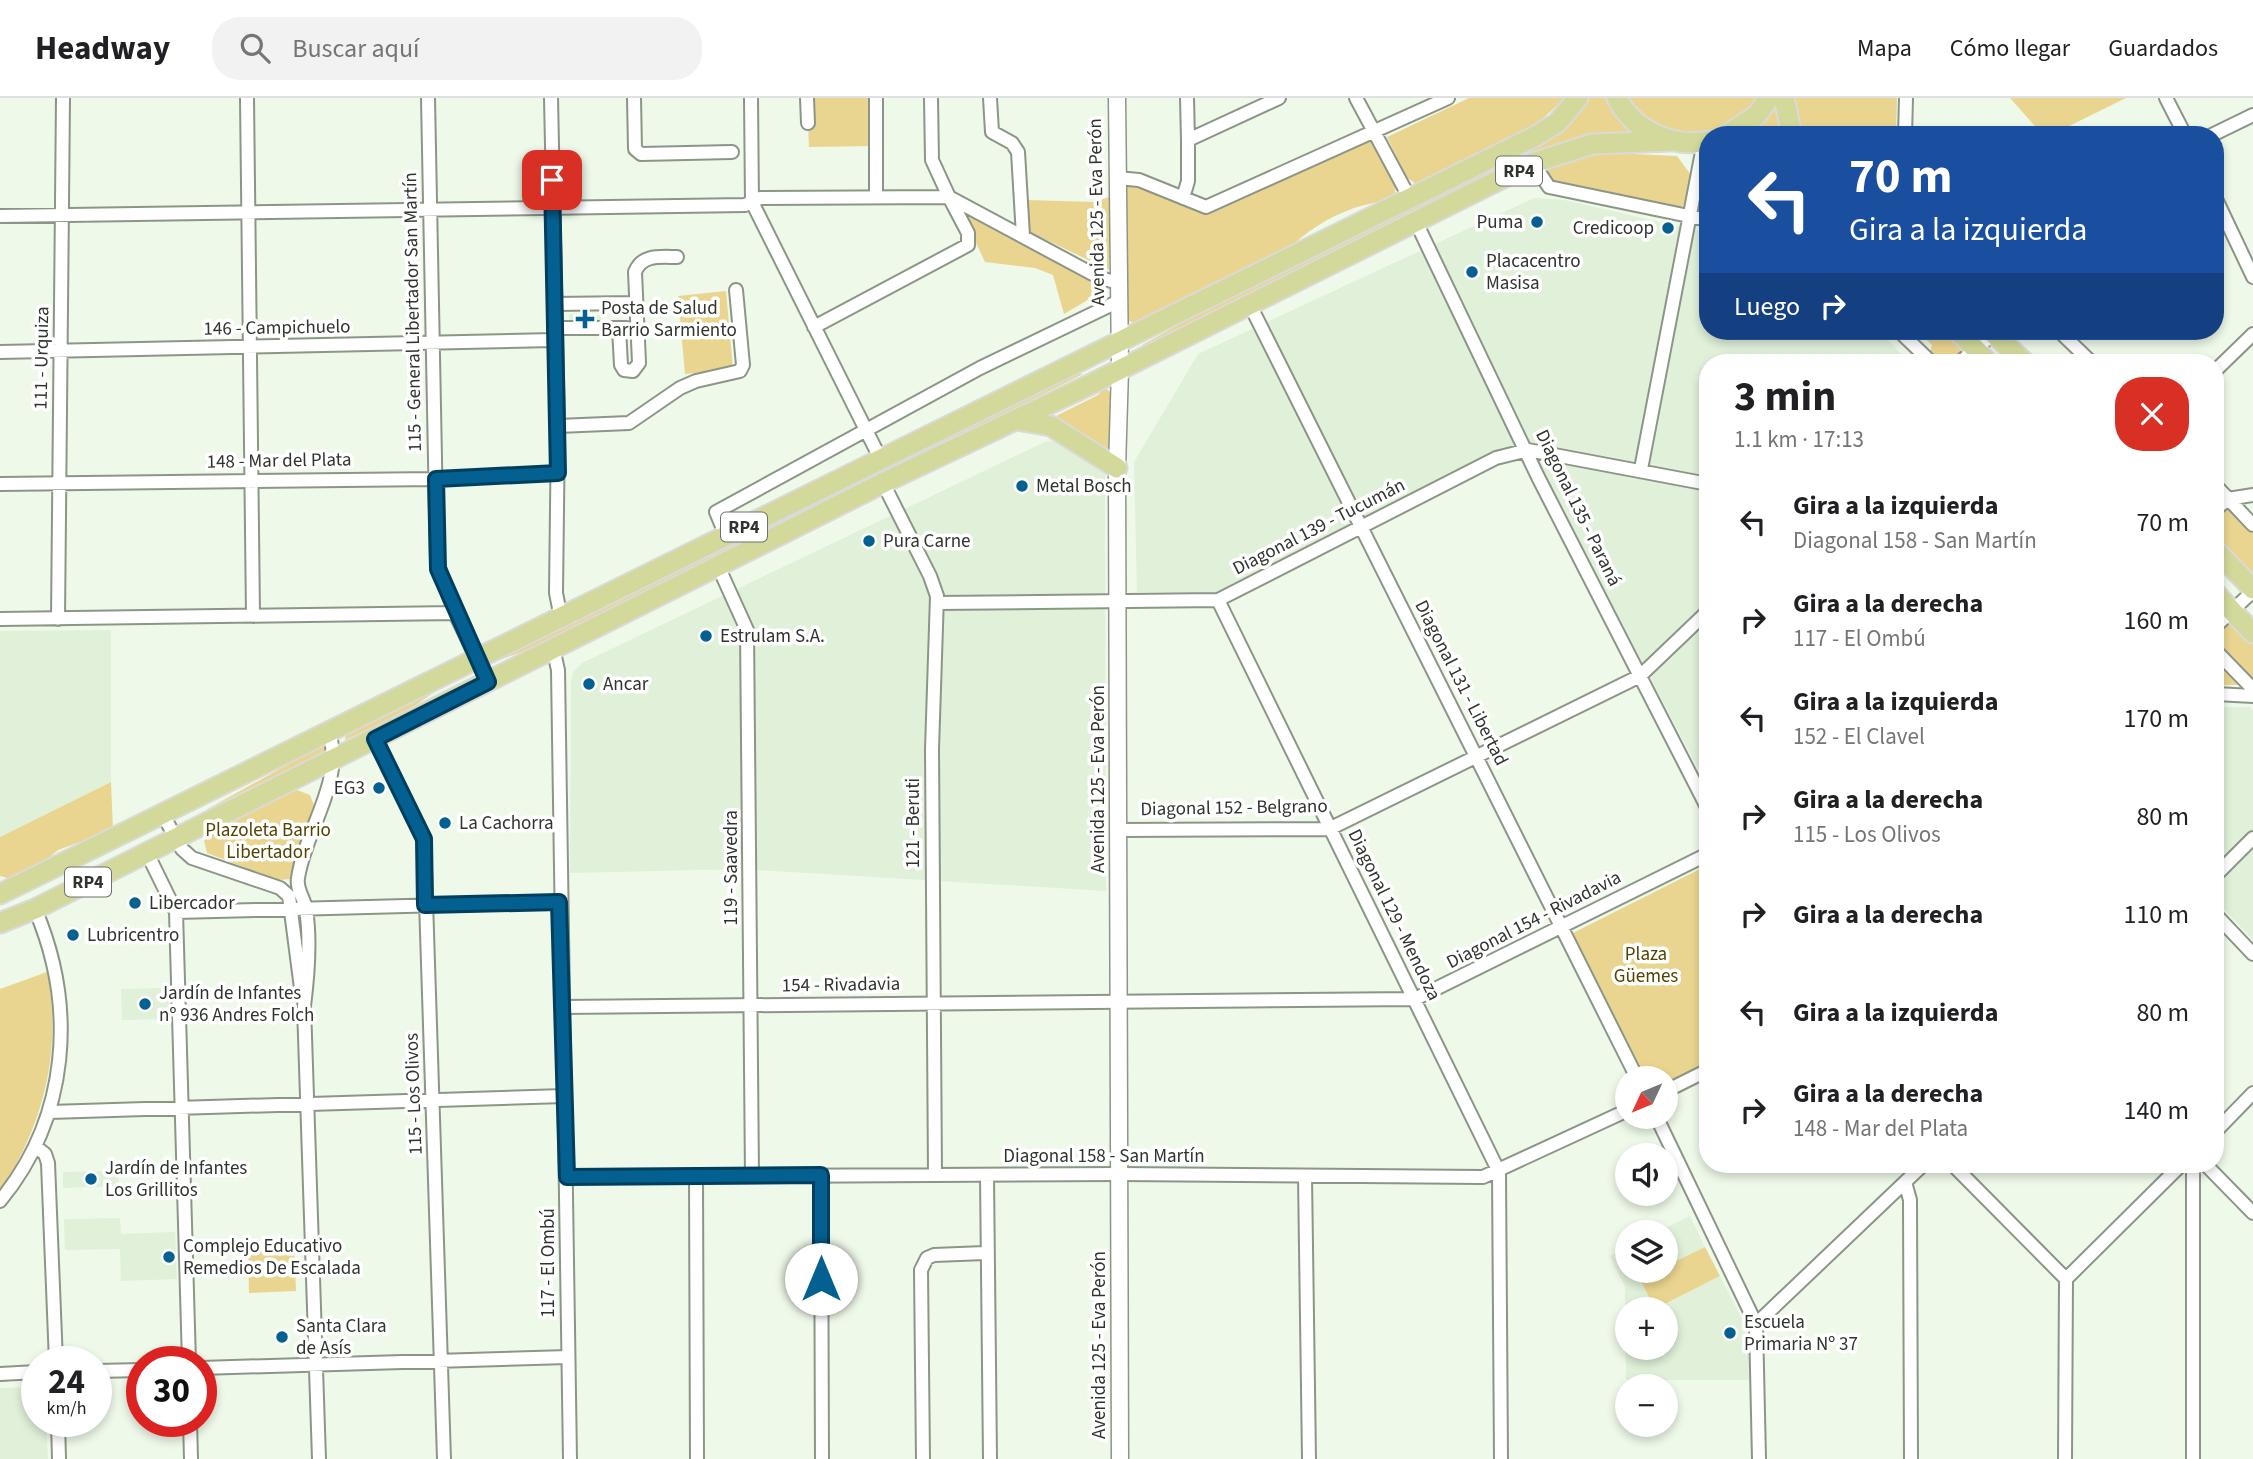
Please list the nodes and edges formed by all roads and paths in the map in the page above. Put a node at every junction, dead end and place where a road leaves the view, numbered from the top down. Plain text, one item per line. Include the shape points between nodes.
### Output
1 (63, 98) edge
2 (247, 98) edge
3 (428, 98) edge
4 (551, 98) edge
5 (634, 98) edge
6 (751, 98) edge
7 (807, 98) edge
8 (876, 98) edge
9 (931, 98) edge
10 (990, 98) edge
11 (1117, 98) edge
12 (1187, 98) edge
13 (1279, 98) edge
14 (1356, 98) edge
15 (1448, 98) edge
16 (1578, 98) edge
17 (1616, 98) edge
18 (1769, 98) edge
19 (1784, 98) edge
20 (1906, 98) edge
21 (2166, 98) edge
22 (2253, 114) edge
23 (807, 123) dead end
24 (1741, 126) edge
25 (1790, 126) edge
26 (1905, 126) edge
27 (2180, 126) edge
28 (2224, 129) edge
29 (1373, 133) junction
30 (1188, 140) junction
31 (1675, 142) junction
32 (1699, 147) edge
33 (732, 152) dead end
34 (1533, 163) junction
35 (1117, 178) junction
36 (1699, 178) edge
37 (876, 195) junction
38 (949, 197) junction
39 (1409, 197) junction
40 (1183, 198) junction
41 (752, 202) junction
42 (553, 207) junction
43 (430, 209) junction
44 (248, 212) junction
45 (63, 215) junction
46 (0, 216) edge
47 (1690, 216) junction
48 (2224, 216) edge
49 (1699, 218) edge
50 (1416, 222) junction
51 (1023, 236) junction
52 (677, 257) dead end
53 (2253, 277) edge
54 (1119, 284) junction
55 (736, 290) dead end
56 (1119, 301) junction
57 (635, 303) junction
58 (554, 304) junction
59 (1250, 305) junction
60 (814, 327) junction
61 (619, 328) junction
62 (636, 328) junction
63 (554, 334) junction
64 (2253, 334) edge
65 (1908, 340) edge
66 (1967, 340) edge
67 (2002, 340) edge
68 (2068, 340) edge
69 (1120, 343) junction
70 (432, 344) junction
71 (251, 347) junction
72 (61, 351) junction
73 (0, 352) edge
74 (1923, 354) edge
75 (1980, 354) edge
76 (2016, 354) edge
77 (2083, 354) edge
78 (2224, 362) edge
79 (1120, 369) junction
80 (1016, 420) junction
81 (558, 426) junction
82 (866, 430) junction
83 (1528, 450) junction
84 (881, 460) junction
85 (1117, 468) junction
86 (1641, 470) junction
87 (558, 473) junction
88 (436, 479) junction
89 (251, 481) junction
90 (1699, 482) edge
91 (883, 483) junction
92 (0, 484) edge
93 (58, 484) junction
94 (2224, 495) edge
95 (2253, 495) edge
96 (2228, 499) junction
97 (2224, 502) edge
98 (2253, 525) edge
99 (1362, 527) junction
100 (726, 537) junction
101 (2224, 559) edge
102 (718, 566) junction
103 (2253, 590) edge
104 (1218, 600) junction
105 (1118, 601) junction
106 (2224, 602) edge
107 (937, 603) junction
108 (2232, 611) junction
109 (455, 613) junction
110 (253, 616) junction
111 (561, 618) junction
112 (2224, 618) edge
113 (0, 619) edge
114 (58, 619) junction
115 (1699, 620) edge
116 (2253, 633) edge
117 (553, 648) junction
118 (2224, 659) edge
119 (477, 661) junction
120 (1640, 676) junction
121 (488, 682) junction
122 (2253, 689) edge
123 (2224, 694) edge
124 (2253, 695) edge
125 (329, 733) junction
126 (375, 739) junction
127 (1477, 757) junction
128 (334, 759) junction
129 (1699, 791) edge
130 (163, 815) junction
131 (1329, 828) junction
132 (1119, 830) junction
133 (175, 838) junction
134 (2253, 838) edge
135 (147, 853) junction
136 (1699, 858) edge
137 (2224, 868) edge
138 (0, 894) edge
139 (559, 902) junction
140 (425, 905) junction
141 (299, 908) junction
142 (35, 909) junction
143 (176, 912) junction
144 (0, 923) edge
145 (2224, 923) edge
146 (1562, 927) junction
147 (2253, 954) edge
148 (1415, 999) junction
149 (1120, 1002) junction
150 (934, 1003) junction
151 (750, 1005) junction
152 (563, 1007) junction
153 (1631, 1066) edge
154 (1699, 1074) edge
155 (1678, 1085) edge
156 (2253, 1093) edge
157 (564, 1096) junction
158 (434, 1101) junction
159 (307, 1106) junction
160 (181, 1109) junction
161 (50, 1112) junction
162 (1615, 1116) edge
163 (2224, 1123) edge
164 (1662, 1129) edge
165 (35, 1146) junction
166 (1499, 1172) junction
167 (1914, 1173) edge
168 (1961, 1173) edge
169 (2173, 1173) edge
170 (2193, 1173) edge
171 (2214, 1173) edge
172 (935, 1174) junction
173 (1121, 1174) junction
174 (752, 1175) junction
175 (821, 1175) junction
176 (696, 1176) junction
177 (987, 1176) junction
178 (1305, 1176) junction
179 (567, 1177) junction
180 (1905, 1182) junction
181 (0, 1201) edge
182 (2253, 1213) edge
183 (985, 1253) junction
184 (2066, 1279) junction
185 (1756, 1324) junction
186 (55, 1346) edge
187 (188, 1346) edge
188 (568, 1357) junction
189 (441, 1362) junction
190 (316, 1366) junction
191 (217, 1368) edge
192 (21, 1373) edge
193 (0, 1374) edge
194 (58, 1437) edge
195 (190, 1437) edge
196 (59, 1459) edge
197 (191, 1459) edge
198 (319, 1459) edge
199 (444, 1459) edge
200 (570, 1459) edge
201 (697, 1459) edge
202 (822, 1459) edge
203 (923, 1459) edge
204 (990, 1459) edge
205 (1120, 1459) edge
206 (1309, 1459) edge
207 (1501, 1459) edge
208 (1759, 1459) edge
209 (1911, 1459) edge
210 (2065, 1459) edge
211 (2193, 1459) edge

1 - 45 street, 111 - Urquiza
2 - 44 street
3 - 43 street, 115 - General Libertador San Martín
4 - 42 street
5 - 33 street via 635,149 640,154
6 - 41 street
7 - 23 street
8 - 37 street
9 - 38 street via 932,160
10 - 51 street via 992,132 1018,152
11 - 35 street, Avenida 125 - Eva Perón
12 - 30 street
13 - 30 street
14 - 29 street
15 - 29 street
16 - 39 main road, RP4 via 1548,129
17 - 31 main road via 1633,119
18 - 24 main road via 1756,116
19 - 25 main road
20 - 26 street
21 - 27 street
22 - 28 street
29 - 39 street
29 - 40 street via 1206,207
30 - 40 street via 1188,181
31 - 32 main road
31 - 34 main road, RP4 via 1592,144
34 - 47 street via 1549,187
34 - 50 main road, RP4
35 - 40 street via 1139,180
35 - 54 street, Avenida 125 - Eva Perón
36 - 47 street
37 - 38 street
37 - 41 street via 760,198
38 - 51 street
38 - 60 street via 968,233 968,245
39 - 69 main road, RP4
41 - 42 street
41 - 60 street
42 - 43 street
42 - 58 street
43 - 44 street
43 - 70 street, 115 - General Libertador San Martín
44 - 45 street
44 - 71 street
45 - 46 street
45 - 72 street, 111 - Urquiza
47 - 49 street
47 - 86 street
48 - 53 street
50 - 59 main road, RP4
50 - 83 street, Diagonal 135 - Paraná
51 - 54 street
52 - 57 street via 642,260 635,272
54 - 56 street, Avenida 125 - Eva Perón
55 - 81 street via 740,371 680,388 629,424
56 - 69 street, Avenida 125 - Eva Perón
56 - 82 street
57 - 58 street
57 - 62 street
58 - 63 street
59 - 79 main road, RP4
59 - 99 street, Diagonal 131 - Libertad
60 - 82 street
61 - 62 street, 146 - Campichuelo
61 - 62 street via 621,365 630,372 638,365
61 - 63 street, 146 - Campichuelo
63 - 70 street, 146 - Campichuelo
63 - 81 street
64 - 78 street
65 - 74 street
66 - 75 main road
67 - 76 main road
68 - 77 street
69 - 79 street, Avenida 125 - Eva Perón
69 - 84 main road, RP4
70 - 71 street, 146 - Campichuelo
70 - 88 street, 115 - General Libertador San Martín
71 - 72 street, 146 - Campichuelo
71 - 89 street
72 - 73 street, 146 - Campichuelo
72 - 93 street, 111 - Urquiza
79 - 80 main road, RP4
79 - 85 street, Avenida 125 - Eva Perón
80 - 85 main road via 1051,426
80 - 91 main road, RP4
81 - 87 street
82 - 84 street
82 - 100 street via 716,512
83 - 86 street, Diagonal 139 - Tucumán
83 - 99 street, Diagonal 139 - Tucumán via 1496,458
83 - 120 street, Diagonal 135 - Paraná
84 - 100 main road, RP4
85 - 105 street, Avenida 125 - Eva Perón
86 - 90 street, Diagonal 139 - Tucumán
87 - 88 street, 148 - Mar del Plata
87 - 111 street via 556,593
88 - 89 street, 148 - Mar del Plata
88 - 109 street, 115 - General Libertador San Martín via 438,569
89 - 93 street, 148 - Mar del Plata
89 - 110 street
91 - 102 main road, RP4
91 - 107 street, 121 - Beruti via 930,576
92 - 93 street, 148 - Mar del Plata
93 - 114 street, 111 - Urquiza
94 - 96 street
95 - 96 street
96 - 97 street
96 - 98 street
99 - 104 street, Diagonal 139 - Tucumán
99 - 127 street, Diagonal 131 - Libertad
100 - 111 main road, RP4
101 - 103 main road
102 - 117 main road, RP4
102 - 151 street, 119 - Saavedra via 747,630
103 - 108 street
104 - 105 street, Diagonal 139 - Tucumán
104 - 131 street, Diagonal 129 - Mendoza
105 - 107 street, Diagonal 139 - Tucumán
105 - 132 street, Avenida 125 - Eva Perón
106 - 108 main road
107 - 150 street, 121 - Beruti via 932,749
108 - 112 street
108 - 116 main road
109 - 110 street
109 - 119 street, 115 - General Libertador San Martín
110 - 114 street
111 - 119 main road, RP4
113 - 114 street
115 - 120 street, Diagonal 152 - Belgrano
117 - 121 main road, RP4
117 - 139 street, 117 - El Ombú via 558,670
118 - 122 street
119 - 121 street, 115 - General Libertador San Martín
119 - 125 main road, RP4
120 - 127 street, Diagonal 152 - Belgrano
120 - 129 street, Diagonal 135 - Paraná
121 - 126 main road, RP4
123 - 124 street
125 - 128 street
125 - 130 main road, RP4
126 - 128 main road, RP4
126 - 140 street, 115 - Los Olivos via 424,839
127 - 131 street, Diagonal 152 - Belgrano
127 - 146 street, Diagonal 131 - Libertad
128 - 133 main road, RP4
128 - 141 street via 298,876
130 - 133 street
130 - 138 main road, RP4
131 - 132 street, Diagonal 152 - Belgrano
131 - 148 street, Diagonal 129 - Mendoza
132 - 149 street, Avenida 125 - Eva Perón
133 - 135 main road, RP4
133 - 141 street via 192,858 280,888
134 - 137 street
135 - 142 main road, RP4
135 - 143 street
136 - 146 street, Diagonal 154 - Rivadavia
139 - 140 street
139 - 152 street, 117 - El Ombú
140 - 141 street
140 - 158 street, 115 - Los Olivos
141 - 143 street
141 - 159 street via 297,973 304,1006
142 - 144 main road, RP4
142 - 161 street via 49,945 62,1011 60,1058
143 - 160 street
145 - 147 street
146 - 148 street, Diagonal 154 - Rivadavia
146 - 153 street, Diagonal 131 - Libertad
148 - 149 street, Diagonal 154 - Rivadavia
148 - 166 street, Diagonal 129 - Mendoza
149 - 150 street, 154 - Rivadavia
149 - 173 street, Avenida 125 - Eva Perón
150 - 151 street, 154 - Rivadavia
150 - 172 street, 121 - Beruti
151 - 152 street, 154 - Rivadavia
151 - 174 street, 119 - Saavedra
152 - 157 street, 117 - El Ombú
154 - 155 street
156 - 163 street
157 - 158 street
157 - 179 street, 117 - El Ombú
158 - 159 street
158 - 189 street, 115 - Los Olivos
159 - 160 street
159 - 190 street
160 - 161 street
160 - 187 street
161 - 165 street
162 - 166 street, Diagonal 158 - San Martín
164 - 185 street
165 - 181 street
165 - 186 street via 48,1163
166 - 178 street, Diagonal 158 - San Martín via 1483,1177
166 - 207 street
167 - 180 street
168 - 184 street
169 - 184 street
170 - 211 street
171 - 182 street
172 - 175 street, Diagonal 158 - San Martín
172 - 177 street, Diagonal 158 - San Martín
173 - 177 street, Diagonal 158 - San Martín
173 - 178 street, Diagonal 158 - San Martín
173 - 205 street, Avenida 125 - Eva Perón
174 - 175 street, Diagonal 158 - San Martín
174 - 176 street, Diagonal 158 - San Martín
175 - 202 street
176 - 179 street, Diagonal 158 - San Martín
176 - 201 street
177 - 183 street
178 - 206 street
179 - 188 street, 117 - El Ombú
180 - 185 street
180 - 209 street via 1910,1200
183 - 203 street via 939,1254 923,1263
183 - 204 street
184 - 210 street
185 - 208 street
188 - 189 street
188 - 200 street, 117 - El Ombú
189 - 190 street
189 - 199 street, 115 - Los Olivos
190 - 191 street
190 - 198 street
192 - 193 street
194 - 196 street
195 - 197 street

